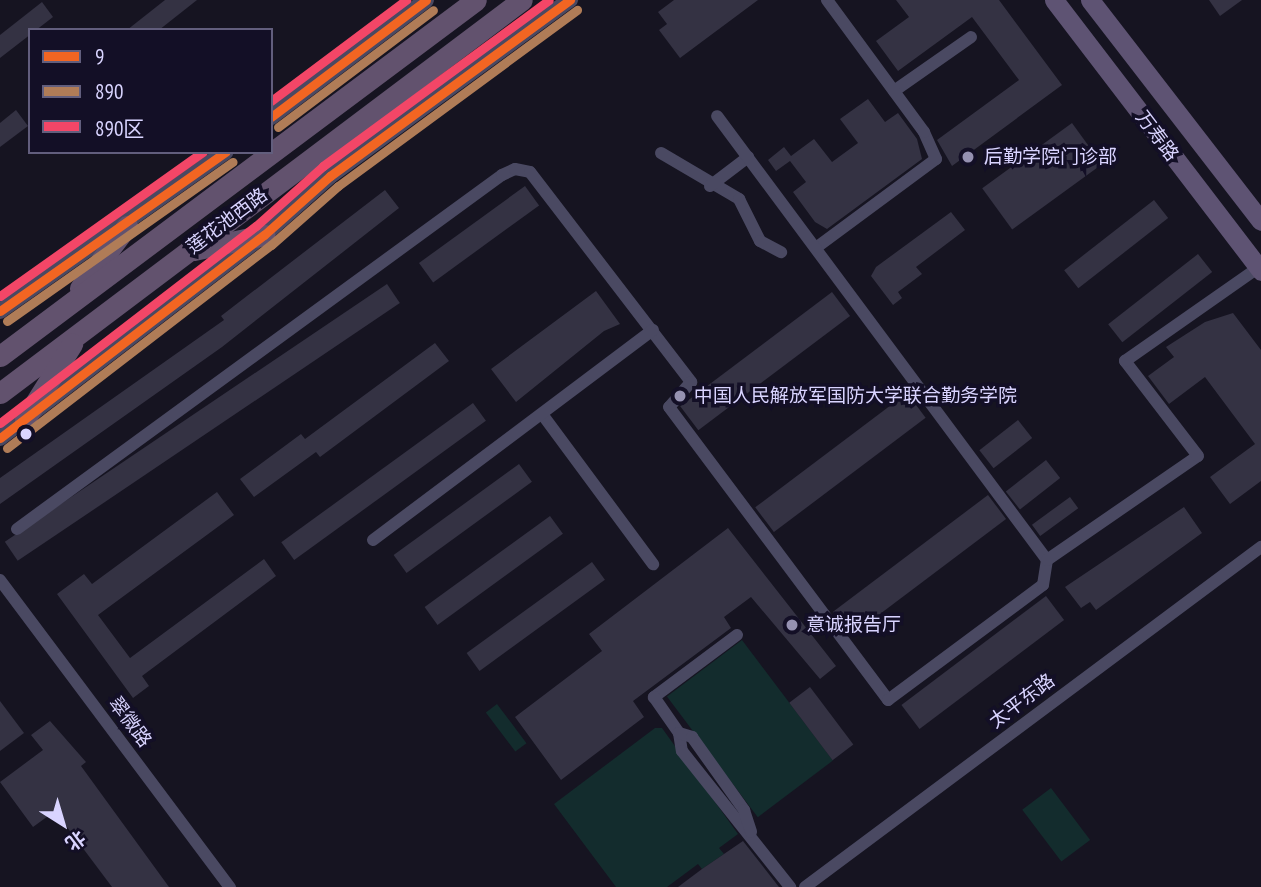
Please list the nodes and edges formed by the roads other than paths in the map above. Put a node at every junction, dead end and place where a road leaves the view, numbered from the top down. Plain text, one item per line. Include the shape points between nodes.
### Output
1 (426, 0) edge
2 (476, 0) edge
3 (522, 0) edge
4 (570, 0) edge
5 (827, 0) edge
6 (1054, 0) edge
7 (1090, 0) edge
8 (971, 37) dead end
9 (894, 91) junction
10 (273, 115) edge
11 (717, 116) dead end
12 (273, 152) edge
13 (661, 153) dead end
14 (222, 154) edge
15 (270, 154) edge
16 (748, 157) junction
17 (710, 186) junction
18 (1261, 221) edge
19 (127, 226) junction
20 (264, 235) junction
21 (817, 247) junction
22 (186, 252) junction
23 (782, 252) dead end
24 (1260, 270) edge
25 (64, 308) junction
26 (0, 311) edge
27 (653, 330) junction
28 (80, 332) junction
29 (0, 356) edge
30 (0, 393) edge
31 (542, 414) junction
32 (25, 419) junction
33 (0, 438) edge
34 (17, 529) dead end
35 (373, 540) dead end
36 (1261, 547) edge
37 (1047, 560) junction
38 (653, 564) dead end
39 (0, 580) edge
40 (737, 635) dead end
41 (230, 887) edge
42 (790, 887) edge
43 (805, 887) edge

1 - 10 street
2 - 12 highway, 莲花池西路
3 - 22 highway, 莲花池西路
4 - 20 street, 莲花池西路 via 330,176
5 - 9 street
6 - 24 main road, 万寿路
7 - 18 main road, 万寿路
8 - 9 street
9 - 21 street via 924,132 936,159
11 - 16 street
13 - 17 street
14 - 19 street
15 - 25 highway, 莲花池西路
16 - 17 street
16 - 21 street
17 - 23 street via 739,199 760,241
19 - 25 highway
19 - 26 street
20 - 22 highway
20 - 32 street, 莲花池西路
21 - 37 street
22 - 28 highway, 莲花池西路
24 - 37 street via 1125,361 1198,456
25 - 29 highway, 莲花池西路
27 - 31 street
27 - 34 street via 542,180 515,169
27 - 37 street via 691,382 670,407 888,700 1043,585
28 - 30 highway, 莲花池西路
28 - 32 highway
31 - 35 street
31 - 38 street
32 - 33 street, 莲花池西路
36 - 43 street, 太平东路
39 - 41 street, 翠微路
40 - 42 street via 654,697 679,733 679,747 726,813 751,832

